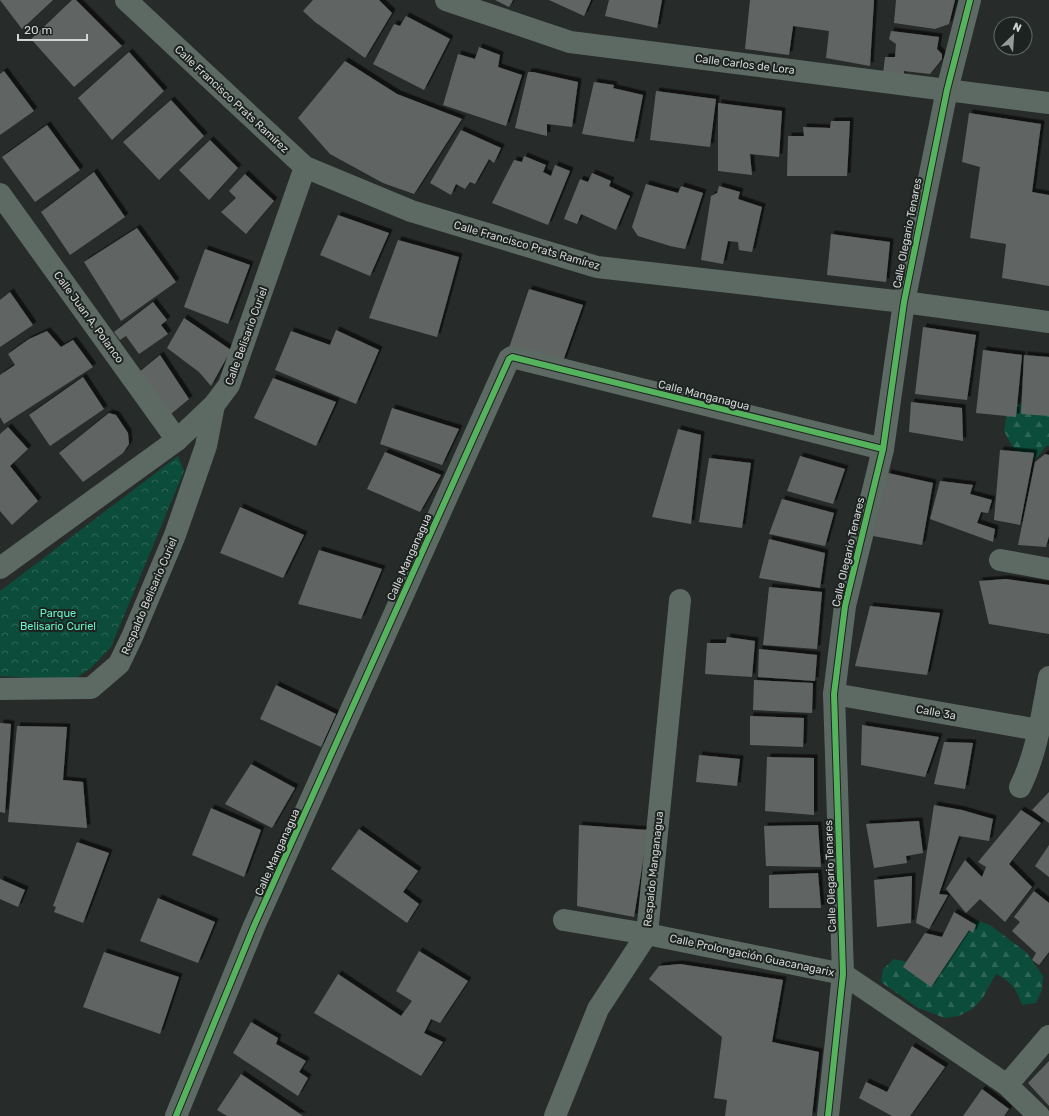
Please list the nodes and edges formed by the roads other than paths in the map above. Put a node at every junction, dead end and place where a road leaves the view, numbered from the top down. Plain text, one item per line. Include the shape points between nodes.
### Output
1 (126, 0) edge
2 (446, 0) edge
3 (970, 0) edge
4 (946, 90) junction
5 (1049, 103) edge
6 (305, 167) junction
7 (0, 194) edge
8 (904, 302) junction
9 (1049, 322) edge
10 (214, 405) junction
11 (177, 440) junction
12 (883, 449) junction
13 (1000, 560) dead end
14 (0, 568) edge
15 (1049, 569) edge
16 (680, 600) dead end
17 (1049, 677) edge
18 (0, 689) edge
19 (834, 694) junction
20 (1039, 730) junction
21 (1020, 787) dead end
22 (564, 920) dead end
23 (647, 934) junction
24 (843, 974) junction
25 (1049, 1036) edge
26 (1007, 1085) junction
27 (176, 1116) edge
28 (555, 1116) edge
29 (828, 1116) edge
30 (1039, 1116) edge

1 - 6 street, Calle Francisco Prats Ramírez
2 - 4 street, Calle Carlos de Lora via 570,42
3 - 4 street, Calle Olegario Tenares
4 - 5 street, Calle Carlos de Lora
4 - 8 street, Calle Olegario Tenares
6 - 8 street, Calle Francisco Prats Ramírez via 411,211 597,267
6 - 10 street, Calle Belisario Curiel via 230,385
7 - 11 street, Calle Juan A. Polanco
8 - 9 street, Calle Francisco Prats Ramírez
8 - 12 street, Calle Olegario Tenares
10 - 11 street, Calle Belisario Curiel
10 - 18 street, Respaldo Belisario Curiel via 206,446 175,534 119,664 91,688
11 - 14 street, Calle Belisario Curiel
12 - 19 street, Calle Olegario Tenares via 845,606
12 - 27 street, Calle Manganagua via 512,357 509,359 258,919
13 - 15 street
16 - 23 street, Respaldo Manganagua
17 - 20 street
19 - 20 street, Calle 3a
19 - 24 street, Calle Olegario Tenares
20 - 21 street
22 - 23 street, Calle Prolongación Guacanagarix
23 - 24 street, Calle Prolongación Guacanagarix
23 - 28 street, Respaldo Manganagua via 598,1009
24 - 26 street, Calle Prolongación Guacanagarix
24 - 29 street, Calle Olegario Tenares
25 - 26 street
26 - 30 street, Calle Prolongación Guacanagarix

